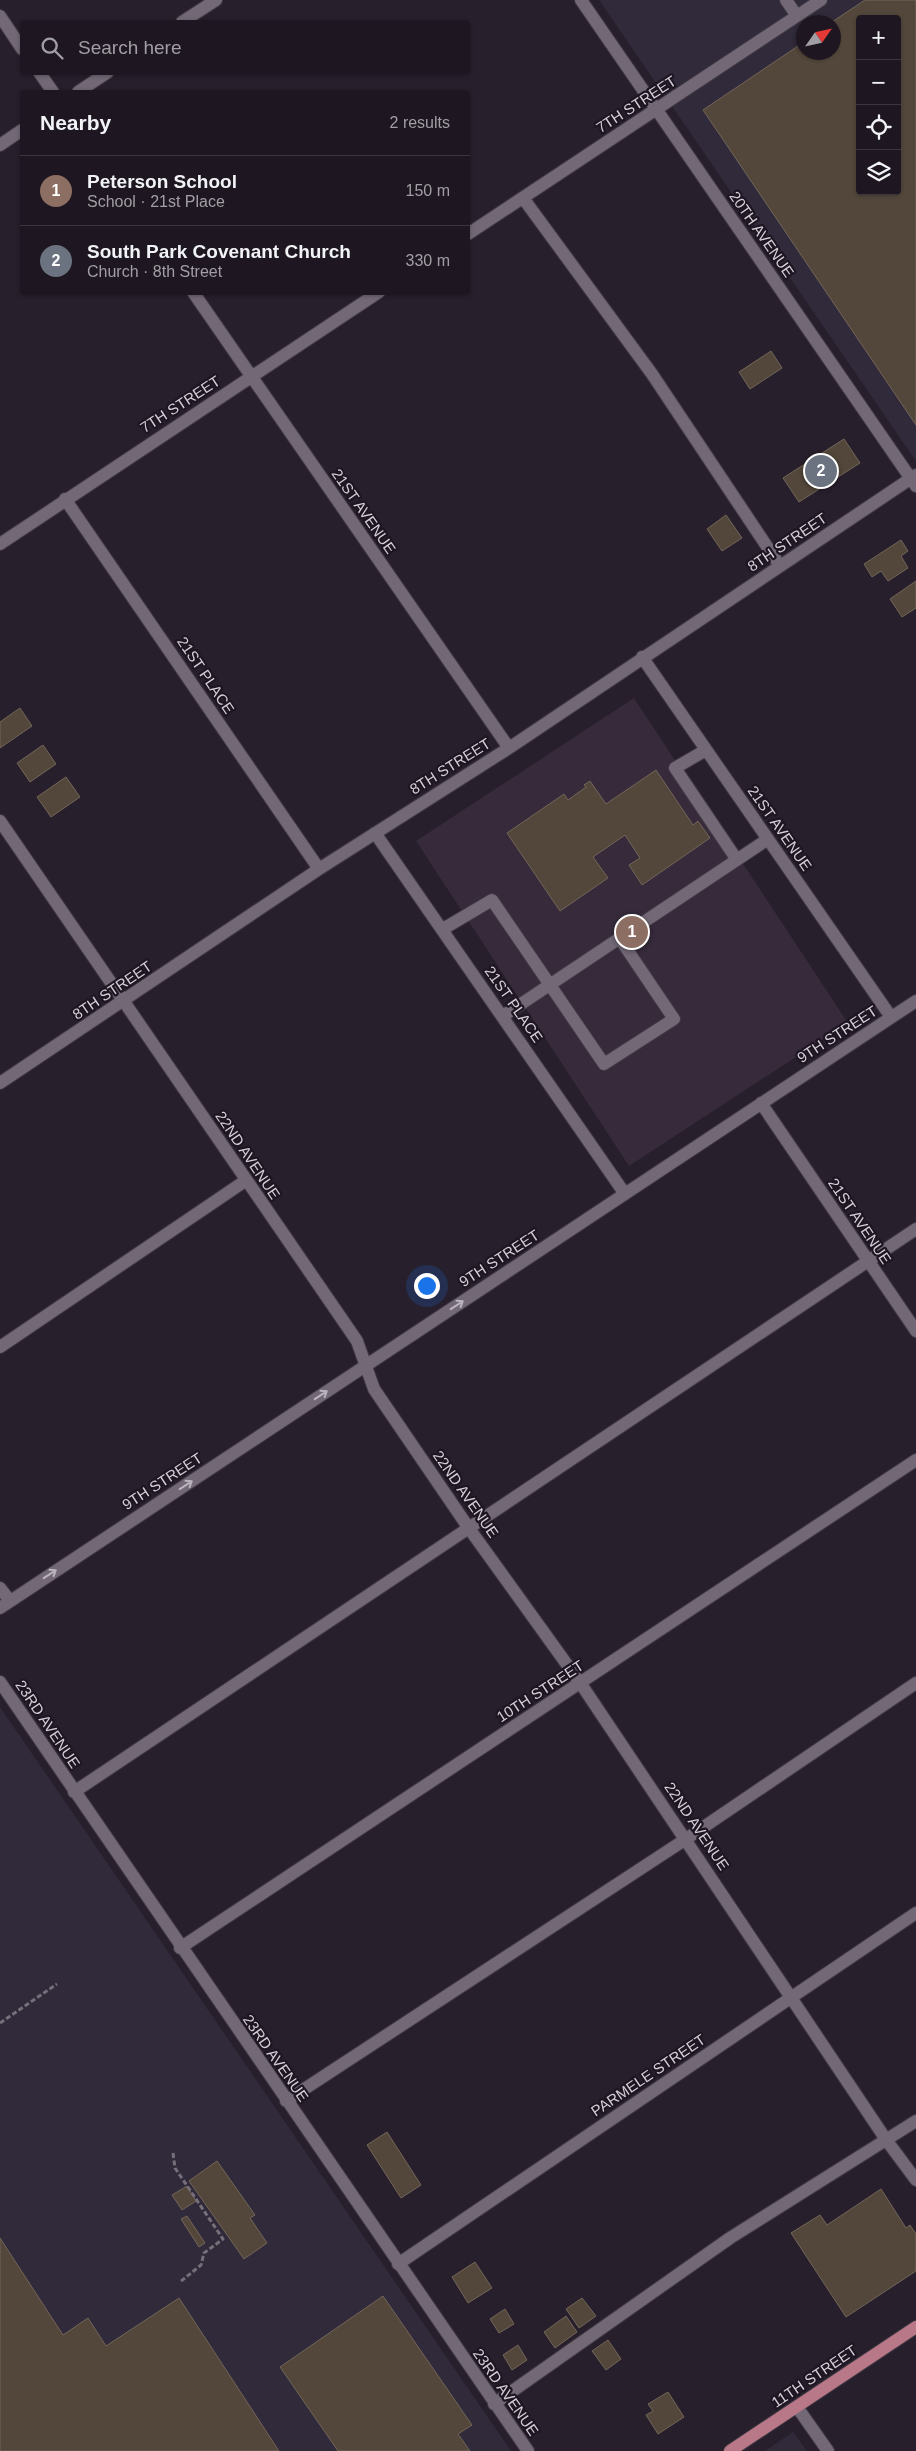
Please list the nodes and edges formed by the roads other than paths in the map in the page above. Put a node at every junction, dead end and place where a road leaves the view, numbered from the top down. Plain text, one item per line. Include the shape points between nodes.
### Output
1 (216, 0) edge
2 (581, 0) edge
3 (786, 0) edge
4 (821, 0) edge
5 (796, 15) edge
6 (798, 15) edge
7 (0, 16) edge
8 (796, 17) edge
9 (185, 20) edge
10 (20, 46) edge
11 (41, 75) edge
12 (104, 75) edge
13 (51, 90) edge
14 (81, 90) edge
15 (657, 110) junction
16 (20, 131) edge
17 (0, 145) edge
18 (523, 198) junction
19 (470, 233) edge
20 (194, 295) edge
21 (374, 295) edge
22 (251, 376) junction
23 (914, 480) edge
24 (66, 499) junction
25 (0, 544) edge
26 (780, 566) junction
27 (642, 657) junction
28 (509, 748) junction
29 (706, 750) junction
30 (0, 821) edge
31 (375, 832) junction
32 (768, 840) junction
33 (737, 860) junction
34 (319, 869) junction
35 (443, 930) junction
36 (620, 939) junction
37 (550, 985) junction
38 (125, 1001) junction
39 (916, 1001) edge
40 (503, 1016) junction
41 (891, 1018) junction
42 (0, 1083) edge
43 (761, 1103) junction
44 (246, 1181) junction
45 (625, 1194) junction
46 (916, 1229) edge
47 (868, 1261) junction
48 (916, 1331) edge
49 (0, 1347) edge
50 (366, 1365) junction
51 (916, 1460) edge
52 (468, 1526) junction
53 (0, 1588) edge
54 (5, 1604) edge
55 (0, 1682) edge
56 (916, 1683) edge
57 (581, 1684) junction
58 (74, 1792) junction
59 (686, 1839) junction
60 (916, 1913) edge
61 (180, 1948) junction
62 (793, 1997) junction
63 (286, 2101) junction
64 (916, 2121) edge
65 (887, 2141) junction
66 (916, 2180) edge
67 (398, 2264) junction
68 (916, 2327) edge
69 (494, 2404) junction
70 (797, 2406) junction
71 (528, 2451) edge
72 (730, 2451) edge
73 (828, 2451) edge

1 - 9 street
2 - 15 street, 20TH AVENUE
3 - 5 street
4 - 6 street, 7TH STREET
7 - 10 street
8 - 15 street, 7TH STREET
11 - 13 street
12 - 14 street
15 - 18 street, 7TH STREET
15 - 23 street, 20TH AVENUE
16 - 17 street
18 - 19 street, 7TH STREET
18 - 26 street via 652,374
20 - 22 street, 21ST AVENUE
21 - 22 street, 7TH STREET
22 - 24 street, 7TH STREET
22 - 28 street, 21ST AVENUE
23 - 26 street, 8TH STREET
24 - 25 street, 7TH STREET
24 - 34 street, 21ST PLACE
26 - 27 street, 8TH STREET
27 - 28 street, 8TH STREET
27 - 29 street, 21ST AVENUE
28 - 31 street, 8TH STREET
29 - 32 street, 21ST AVENUE
29 - 33 street via 675,768
30 - 38 street, 22ND AVENUE
31 - 34 street, 8TH STREET
31 - 35 street, 21ST PLACE
32 - 33 street
32 - 41 street, 21ST AVENUE
33 - 36 street
34 - 38 street, 8TH STREET
35 - 37 street via 492,900
35 - 40 street, 21ST PLACE
36 - 37 street
36 - 37 street via 674,1019 604,1064
37 - 40 street
38 - 42 street, 8TH STREET
38 - 44 street, 22ND AVENUE
39 - 41 street, 9TH STREET
40 - 45 street, 21ST PLACE
41 - 43 street, 9TH STREET
43 - 45 street, 9TH STREET
43 - 47 street, 21ST AVENUE
44 - 49 street
44 - 50 street, 22ND AVENUE via 357,1341
50 -> 45 street, 9TH STREET
46 - 47 street
47 - 48 street, 21ST AVENUE
47 - 52 street
50 - 52 street, 22ND AVENUE via 374,1388
54 -> 50 street, 9TH STREET
51 - 57 street, 10TH STREET
52 - 57 street, 22ND AVENUE
52 - 58 street
53 - 54 street
55 - 58 street, 23RD AVENUE
56 - 59 street
57 - 59 street, 22ND AVENUE
57 - 61 street, 10TH STREET
58 - 61 street, 23RD AVENUE
59 - 62 street, 22ND AVENUE
59 - 63 street
60 - 62 street, PARMELE STREET
61 - 63 street, 23RD AVENUE
62 - 65 street, 22ND AVENUE
62 - 67 street, PARMELE STREET
63 - 67 street, 23RD AVENUE
64 - 65 street
65 - 66 street, 22ND AVENUE
65 - 69 street via 730,2238
67 - 69 street, 23RD AVENUE
68 - 70 main road, 11TH STREET
69 - 71 street, 23RD AVENUE
70 - 72 main road, 11TH STREET
70 - 73 street

